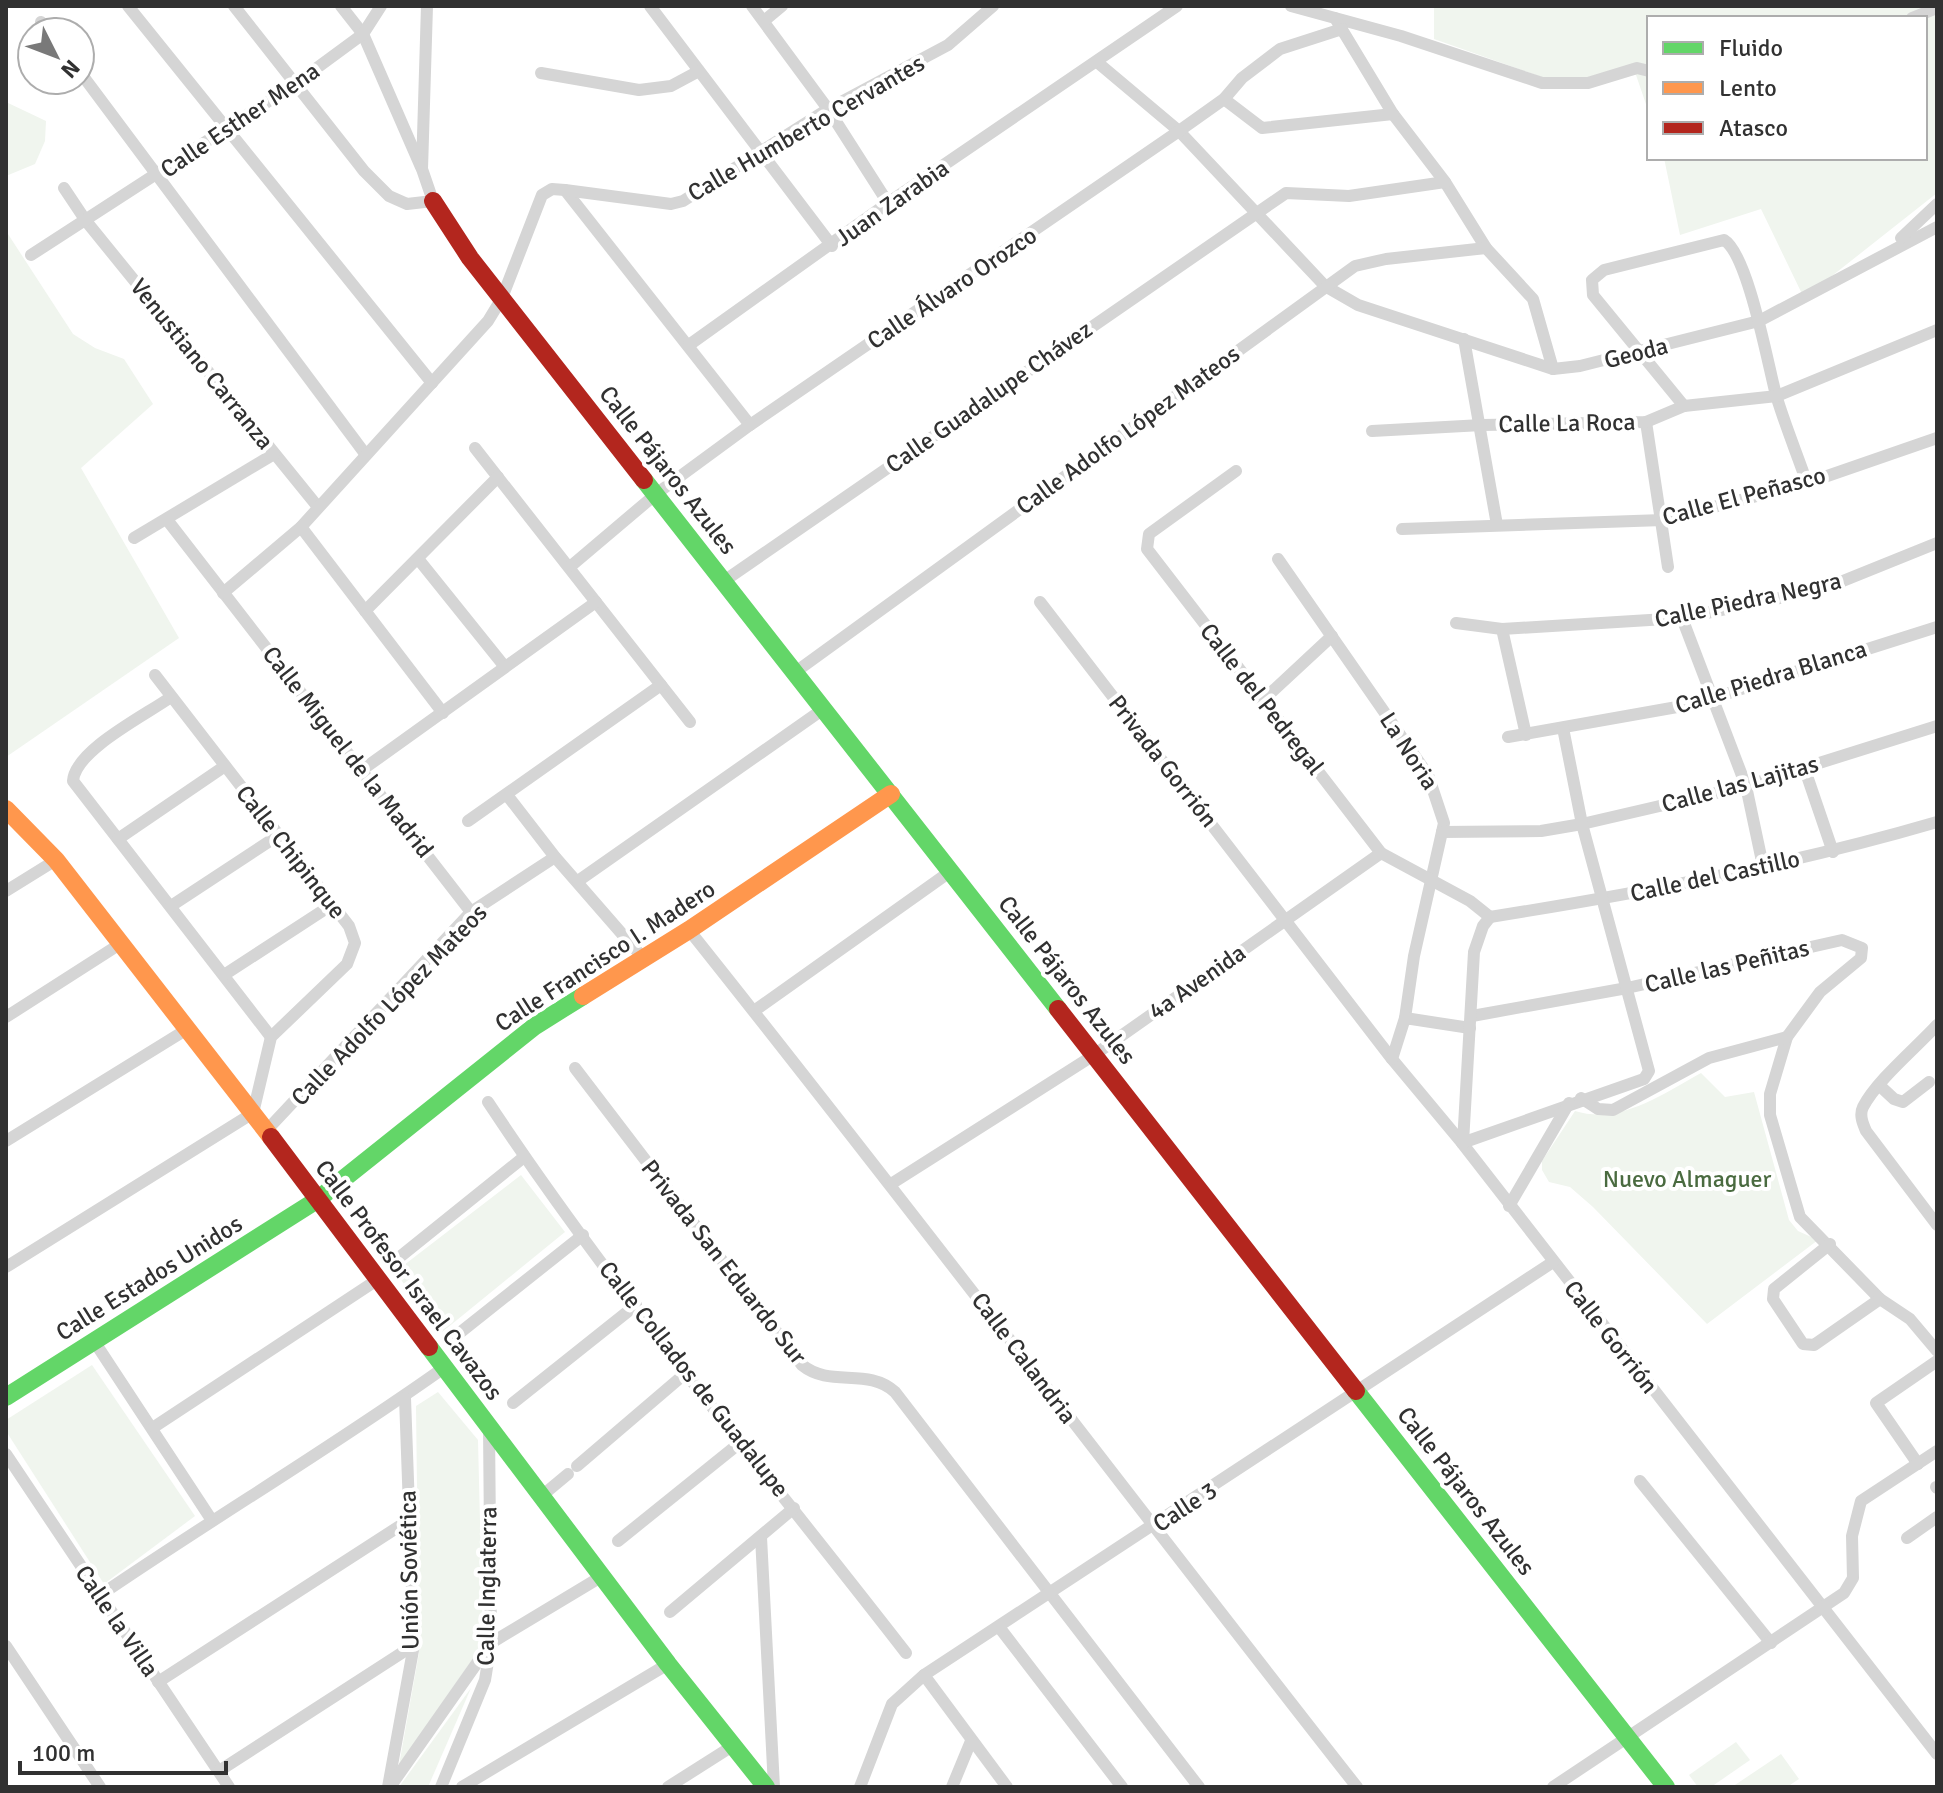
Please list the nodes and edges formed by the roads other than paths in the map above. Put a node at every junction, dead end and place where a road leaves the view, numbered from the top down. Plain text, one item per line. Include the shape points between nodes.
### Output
1 (128, 6) edge
2 (234, 6) edge
3 (341, 6) edge
4 (373, 6) edge
5 (381, 6) edge
6 (427, 6) edge
7 (650, 6) edge
8 (752, 6) edge
9 (782, 6) edge
10 (993, 6) edge
11 (1177, 6) edge
12 (1291, 6) edge
13 (1937, 8) edge
14 (1917, 16) edge
15 (764, 21) junction
16 (1338, 23) junction
17 (366, 30) junction
18 (1097, 62) junction
19 (1643, 69) edge
20 (699, 71) junction
21 (541, 73) dead end
22 (295, 84) junction
23 (96, 93) edge
24 (1224, 99) junction
25 (828, 109) junction
26 (1393, 114) junction
27 (226, 131) junction
28 (1179, 131) junction
29 (763, 151) junction
30 (422, 169) junction
31 (158, 174) junction
32 (1445, 182) junction
33 (64, 188) dead end
34 (565, 190) junction
35 (433, 201) junction
36 (888, 203) junction
37 (1937, 204) edge
38 (1254, 212) junction
39 (86, 221) junction
40 (1937, 227) edge
41 (832, 246) junction
42 (1486, 248) junction
43 (1888, 252) junction
44 (31, 255) dead end
45 (1325, 286) junction
46 (502, 298) junction
47 (1759, 321) junction
48 (1937, 330) edge
49 (1464, 339) junction
50 (689, 345) junction
51 (1642, 351) junction
52 (1553, 369) junction
53 (432, 383) junction
54 (1777, 396) junction
55 (1684, 406) junction
56 (1646, 422) junction
57 (750, 425) junction
58 (1482, 425) junction
59 (1372, 431) dead end
60 (1937, 438) edge
61 (475, 448) dead end
62 (274, 454) junction
63 (366, 455) junction
64 (1236, 471) dead end
65 (498, 477) junction
66 (1807, 483) junction
67 (656, 494) junction
68 (318, 507) junction
69 (1663, 520) junction
70 (168, 521) junction
71 (1497, 525) junction
72 (301, 527) junction
73 (1402, 529) dead end
74 (134, 538) dead end
75 (1937, 543) edge
76 (1278, 559) dead end
77 (419, 560) junction
78 (571, 566) junction
79 (1668, 567) dead end
80 (724, 581) junction
81 (223, 593) junction
82 (596, 602) junction
83 (1040, 602) dead end
84 (365, 611) junction
85 (1682, 618) junction
86 (1456, 623) dead end
87 (1937, 627) edge
88 (1502, 629) junction
89 (1332, 636) junction
90 (505, 667) junction
91 (794, 673) junction
92 (155, 675) dead end
93 (661, 685) junction
94 (171, 697) junction
95 (1715, 698) junction
96 (1262, 701) junction
97 (822, 710) junction
98 (443, 713) junction
99 (690, 722) dead end
100 (1937, 726) edge
101 (1563, 728) junction
102 (1526, 735) junction
103 (1508, 737) dead end
104 (225, 766) junction
105 (1804, 767) junction
106 (362, 770) junction
107 (1746, 786) junction
108 (891, 794) junction
109 (507, 795) junction
110 (6, 809) edge
111 (468, 821) dead end
112 (1582, 824) junction
113 (1936, 824) edge
114 (1442, 832) junction
115 (279, 835) junction
116 (118, 839) junction
117 (1833, 852) junction
118 (1381, 853) junction
119 (555, 857) junction
120 (56, 860) junction
121 (1763, 866) junction
122 (951, 871) junction
123 (578, 881) junction
124 (6, 891) edge
125 (1605, 898) junction
126 (171, 906) junction
127 (330, 906) junction
128 (471, 912) junction
129 (1490, 917) junction
130 (1286, 920) junction
131 (689, 930) junction
132 (120, 944) junction
133 (643, 958) junction
134 (224, 975) junction
135 (1627, 988) junction
136 (754, 1011) junction
137 (6, 1017) edge
138 (1405, 1018) junction
139 (1471, 1022) junction
140 (1937, 1025) edge
141 (189, 1028) junction
142 (271, 1037) junction
143 (1787, 1037) junction
144 (1094, 1055) junction
145 (1392, 1059) junction
146 (575, 1068) dead end
147 (1929, 1082) dead end
148 (1880, 1086) junction
149 (1575, 1101) junction
150 (488, 1102) dead end
151 (253, 1113) junction
152 (267, 1130) junction
153 (6, 1141) edge
154 (1463, 1143) junction
155 (524, 1157) junction
156 (891, 1184) junction
157 (317, 1200) junction
158 (1509, 1206) junction
159 (1937, 1225) edge
160 (583, 1235) junction
161 (1830, 1244) junction
162 (396, 1260) dead end
163 (1553, 1262) junction
164 (6, 1267) edge
165 (377, 1280) junction
166 (1880, 1299) junction
167 (636, 1305) junction
168 (457, 1335) dead end
169 (94, 1341) junction
170 (1937, 1351) edge
171 (1937, 1361) edge
172 (445, 1367) junction
173 (687, 1372) junction
174 (1359, 1392) junction
175 (6, 1397) edge
176 (405, 1398) junction
177 (513, 1403) dead end
178 (489, 1425) junction
179 (154, 1427) junction
180 (741, 1442) junction
181 (1937, 1451) edge
182 (6, 1454) edge
183 (1918, 1464) junction
184 (1640, 1481) dead end
185 (544, 1494) junction
186 (794, 1508) junction
187 (1937, 1517) edge
188 (211, 1519) junction
189 (409, 1520) junction
190 (1153, 1528) junction
191 (761, 1537) junction
192 (1907, 1538) dead end
193 (618, 1541) dead end
194 (604, 1575) junction
195 (1050, 1594) junction
196 (99, 1596) junction
197 (1822, 1609) junction
198 (670, 1612) dead end
199 (999, 1627) junction
200 (491, 1643) junction
201 (1771, 1643) junction
202 (414, 1645) junction
203 (6, 1646) edge
204 (906, 1653) dead end
205 (668, 1664) junction
206 (924, 1675) junction
207 (158, 1682) junction
208 (1628, 1738) junction
209 (971, 1741) junction
210 (731, 1747) junction
211 (1935, 1747) edge
212 (219, 1771) junction
213 (100, 1787) edge
214 (229, 1787) edge
215 (389, 1787) edge
216 (441, 1787) edge
217 (462, 1787) edge
218 (668, 1787) edge
219 (766, 1787) edge
220 (774, 1787) edge
221 (860, 1787) edge
222 (952, 1787) edge
223 (1007, 1787) edge
224 (1122, 1787) edge
225 (1199, 1787) edge
226 (1357, 1787) edge
227 (1553, 1787) edge
228 (1666, 1787) edge

1 - 27 street
2 - 22 street
3 - 17 street
4 - 17 street
5 - 17 street, Calle Esther Mena
6 - 30 street
7 - 20 street
8 - 15 street
9 - 15 street
10 - 25 street, Calle Humberto Cervantes via 948,45
11 - 18 street, Juan Zarabia
12 - 16 street
13 - 14 street
15 - 25 street
16 - 19 street via 1542,83 1588,83
16 - 24 street, Calle Álvaro Orozco via 1280,49
16 - 26 street
17 - 22 street, Calle Esther Mena
17 - 30 street
18 - 28 street
18 - 36 street, Juan Zarabia
20 - 21 street via 671,86 639,90
20 - 29 street
22 - 27 street, Calle Esther Mena
22 - 35 street via 389,196 402,204
23 - 31 street
24 - 26 street via 1262,128
24 - 28 street, Calle Álvaro Orozco
25 - 29 street, Calle Humberto Cervantes
25 - 36 street
26 - 32 street
27 - 31 street, Calle Esther Mena
27 - 53 street
28 - 38 street
28 - 57 street, Calle Álvaro Orozco
29 - 34 street, Calle Humberto Cervantes via 671,204
29 - 41 street
30 - 35 street
31 - 39 street, Calle Esther Mena
31 - 63 street
32 - 38 street, Calle Guadalupe Chávez via 1349,196 1290,192
32 - 42 street
33 - 39 street, Venustiano Carranza
34 - 46 street via 552,189 536,204
34 - 50 street
35 - 46 street, Calle Pájaros Azules
36 - 41 street, Juan Zarabia
37 - 43 street
38 - 45 street
38 - 80 street, Calle Guadalupe Chávez
39 - 44 street, Calle Esther Mena
39 - 62 street, Venustiano Carranza
40 - 43 street, Geoda
41 - 50 street, Juan Zarabia
42 - 45 street, Calle Adolfo López Mateos via 1371,261
42 - 52 street via 1533,299
43 - 47 street, Geoda
45 - 49 street via 1358,305
45 - 91 street, Calle Adolfo López Mateos
46 - 53 street
46 - 67 street, Calle Pájaros Azules
47 - 51 street, Geoda
47 - 51 street via 1735,250 1717,239 1604,270 1592,280 1593,295
47 - 54 street
48 - 54 street, Calle La Roca
49 - 52 street
49 - 58 street
50 - 57 street
51 - 52 street, Geoda
51 - 55 street
53 - 63 street
54 - 55 street, Calle La Roca
54 - 66 street
55 - 56 street, Calle La Roca
56 - 58 street, Calle La Roca
56 - 69 street
57 - 67 street, Calle Álvaro Orozco
58 - 59 street, Calle La Roca
58 - 71 street
60 - 66 street, Calle El Peñasco
61 - 65 street
62 - 68 street, Venustiano Carranza
62 - 70 street
63 - 68 street
64 - 96 street, Calle del Pedregal via 1149,534 1145,544
65 - 77 street
65 - 78 street
66 - 69 street, Calle El Peñasco
67 - 78 street, Calle Álvaro Orozco
67 - 80 street, Calle Pájaros Azules
68 - 72 street
69 - 71 street, Calle El Peñasco
69 - 79 street
70 - 74 street
70 - 81 street, Calle Miguel de la Madrid
71 - 73 street, Calle El Peñasco
72 - 81 street
72 - 84 street
75 - 85 street, Calle Piedra Negra via 1823,589
76 - 89 street, La Noria
77 - 84 street
77 - 90 street
78 - 82 street
80 - 91 street, Calle Pájaros Azules
81 - 106 street, Calle Miguel de la Madrid
82 - 90 street
82 - 93 street
83 - 130 street, Privada Gorrión
84 - 98 street
85 - 88 street, Calle Piedra Negra
85 - 95 street
86 - 88 street, Calle Piedra Negra
87 - 95 street, Calle Piedra Blanca
88 - 102 street
89 - 96 street
89 - 114 street, La Noria via 1428,775 1443,812
90 - 98 street
91 - 97 street, Calle Pájaros Azules
92 - 94 street, Calle Chipinque
93 - 99 street
93 - 109 street
94 - 104 street, Calle Chipinque
94 - 116 street via 86,755 74,772 76,788
95 - 101 street, Calle Piedra Blanca
95 - 107 street
96 - 118 street, Calle del Pedregal
97 - 108 street, Calle Pájaros Azules
97 - 123 street
98 - 106 street
100 - 105 street, Calle las Lajitas
101 - 102 street, Calle Piedra Blanca
101 - 112 street
102 - 103 street, Calle Piedra Blanca
104 - 115 street, Calle Chipinque
104 - 116 street
105 - 107 street, Calle las Lajitas
105 - 117 street
106 - 128 street, Calle Miguel de la Madrid
107 - 112 street, Calle las Lajitas
107 - 121 street
108 - 122 street, Calle Pájaros Azules
108 - 131 street, Calle Francisco I. Madero
109 - 111 street
109 - 119 street
110 - 120 street, Calle Profesor Israel Cavazos
112 - 114 street, Calle las Lajitas via 1541,831
112 - 125 street
113 - 117 street, Calle del Castillo
114 - 138 street, La Noria
115 - 126 street
115 - 127 street, Calle Chipinque
116 - 126 street
117 - 121 street, Calle del Castillo
118 - 129 street
118 - 130 street, 4a Avenida
119 - 123 street
119 - 128 street, Calle Adolfo López Mateos
120 - 124 street
120 - 132 street, Calle Profesor Israel Cavazos
121 - 125 street, Calle del Castillo
122 - 136 street
122 - 144 street, Calle Pájaros Azules
123 - 133 street
125 - 129 street, Calle del Castillo
125 - 135 street
126 - 134 street
127 - 134 street
127 - 142 street, Calle Chipinque via 353,934 352,954
128 - 152 street, Calle Adolfo López Mateos
129 - 139 street via 1474,952
130 - 144 street, 4a Avenida
130 - 145 street, Calle Gorrión
131 - 133 street, Calle Francisco I. Madero
131 - 136 street, Calle Calandria
132 - 137 street
132 - 141 street, Calle Profesor Israel Cavazos
133 - 157 street, Calle Francisco I. Madero via 535,1026
134 - 142 street
135 - 139 street, Calle las Peñitas
135 - 143 street, Calle las Peñitas via 1842,940 1858,944 1861,958 1820,992
135 - 149 street via 1649,1062 1644,1079
136 - 156 street, Calle Calandria
138 - 139 street, Calle las Peñitas
138 - 145 street
139 - 154 street
140 - 148 street
141 - 151 street, Calle Profesor Israel Cavazos
141 - 153 street
142 - 151 street
143 - 149 street via 1709,1058 1613,1110
143 - 161 street via 1770,1094 1770,1115 1797,1210 1805,1224
144 - 156 street, 4a Avenida
144 - 174 street, Calle Pájaros Azules
145 - 154 street, Calle Gorrión
146 - 195 street, Privada San Eduardo Sur via 802,1365 821,1377 888,1385
147 - 148 street via 1903,1102
148 - 159 street via 1862,1108 1862,1122
149 - 154 street
149 - 158 street
150 - 155 street, Calle Collados de Guadalupe
151 - 152 street, Calle Profesor Israel Cavazos
151 - 164 street
152 - 157 street, Calle Profesor Israel Cavazos
154 - 158 street, Calle Gorrión
155 - 160 street, Calle Collados de Guadalupe
155 - 162 street
156 - 190 street, Calle Calandria
157 - 165 street, Calle Profesor Israel Cavazos
157 - 169 street, Calle Estados Unidos
158 - 163 street, Calle Gorrión
160 - 167 street, Calle Collados de Guadalupe
160 - 168 street
161 - 166 street
161 - 166 street via 1774,1289 1773,1299 1806,1346
163 - 174 street, Calle 3
163 - 197 street, Calle Gorrión
165 - 172 street, Calle Profesor Israel Cavazos
165 - 179 street
166 - 170 street via 1910,1319
167 - 173 street, Calle Collados de Guadalupe
167 - 177 street
169 - 175 street, Calle Estados Unidos
169 - 179 street
171 - 183 street via 1876,1403
172 - 176 street
172 - 178 street, Calle Profesor Israel Cavazos
173 - 180 street, Calle Collados de Guadalupe
173 - 185 street
174 - 190 street, Calle 3
174 - 208 street, Calle Pájaros Azules
176 - 188 street
176 - 189 street, Unión Soviética
178 - 185 street, Calle Profesor Israel Cavazos
178 - 200 street, Calle Inglaterra
179 - 188 street
180 - 186 street, Calle Collados de Guadalupe
180 - 193 street
181 - 183 street
182 - 196 street, Calle la Villa
183 - 197 street via 1861,1501 1852,1536 1850,1586
184 - 201 street
185 - 194 street, Calle Profesor Israel Cavazos
186 - 191 street
186 - 204 street, Calle Collados de Guadalupe
187 - 192 street
188 - 196 street
189 - 202 street, Unión Soviética
189 - 207 street
190 - 195 street, Calle 3
190 - 226 street, Calle Calandria
191 - 198 street
191 - 220 street
194 - 200 street
194 - 205 street, Calle Profesor Israel Cavazos
195 - 199 street, Calle 3
195 - 225 street, Privada San Eduardo Sur
196 - 207 street, Calle la Villa
197 - 201 street
197 - 211 street, Calle Gorrión
199 - 206 street, Calle 3
199 - 224 street
200 - 215 street
200 - 216 street, Calle Inglaterra via 485,1680
201 - 208 street
202 - 212 street
202 - 215 street, Unión Soviética
203 - 213 street
205 - 210 street, Calle Profesor Israel Cavazos
205 - 217 street
206 - 209 street
206 - 221 street, Calle 3 via 892,1704
207 - 212 street, Calle la Villa
208 - 227 street
208 - 228 street, Calle Pájaros Azules
209 - 222 street
209 - 223 street
210 - 218 street
210 - 219 street, Calle Profesor Israel Cavazos
212 - 214 street, Calle la Villa

